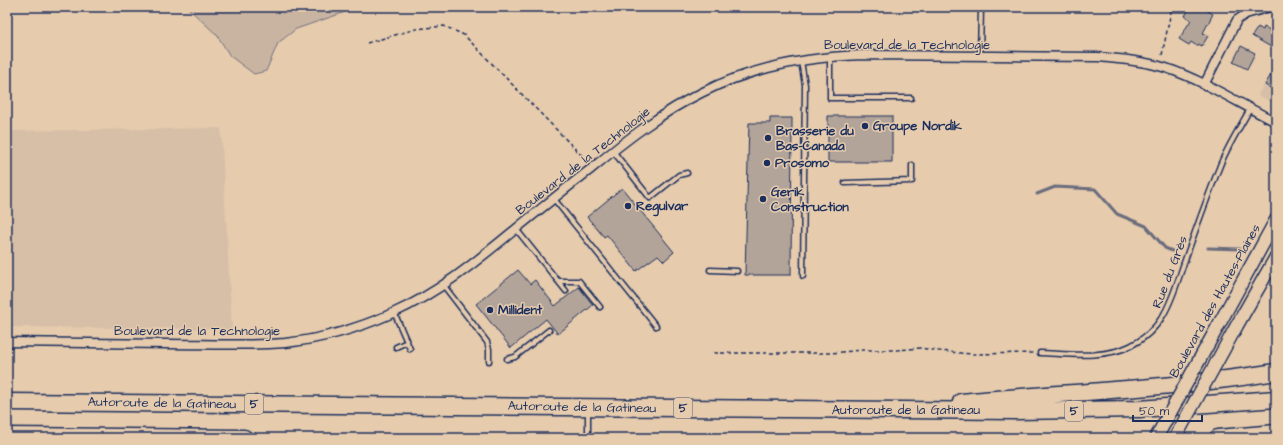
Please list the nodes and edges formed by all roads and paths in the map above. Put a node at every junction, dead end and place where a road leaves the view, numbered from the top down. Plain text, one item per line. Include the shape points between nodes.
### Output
1 (981, 7) edge
2 (1172, 7) edge
3 (1270, 7) edge
4 (367, 43) dead end
5 (1162, 55) dead end
6 (830, 56) junction
7 (980, 56) junction
8 (801, 60) junction
9 (1204, 85) junction
10 (911, 98) dead end
11 (1250, 109) junction
12 (1276, 122) edge
13 (613, 151) junction
14 (912, 165) dead end
15 (593, 167) junction
16 (687, 173) dead end
17 (845, 183) dead end
18 (553, 199) junction
19 (1276, 220) edge
20 (516, 229) junction
21 (1276, 257) edge
22 (710, 270) dead end
23 (737, 271) dead end
24 (803, 276) dead end
25 (558, 281) junction
26 (444, 286) junction
27 (566, 291) dead end
28 (600, 307) dead end
29 (394, 312) junction
30 (656, 326) dead end
31 (549, 330) dead end
32 (7, 342) edge
33 (407, 342) junction
34 (396, 347) dead end
35 (410, 349) dead end
36 (714, 353) dead end
37 (1040, 353) joint
38 (507, 360) dead end
39 (489, 361) dead end
40 (1276, 372) edge
41 (1276, 399) edge
42 (7, 402) edge
43 (588, 408) junction
44 (872, 410) junction
45 (1276, 433) edge
46 (7, 436) edge
47 (244, 438) edge
48 (588, 438) edge
49 (1156, 438) edge
50 (1175, 438) edge
51 (1218, 438) edge

1 - 7 lane
2 - 5 path
3 - 9 street via 1246,14 1238,20
4 - 15 path via 416,29 444,26 464,35
6 - 7 street, Boulevard de la Technologie
6 - 8 street, Boulevard de la Technologie
6 - 10 lane via 830,98
7 - 9 street, Boulevard de la Technologie via 1097,57 1122,60 1166,68
8 - 13 street, Boulevard de la Technologie via 759,70 705,91 658,117
8 - 24 lane via 805,85
9 - 11 street, Boulevard de la Technologie
11 - 12 street, Boulevard de la Technologie
11 - 37 lane, Rue du Grès via 1222,160 1175,293 1154,329 1129,347 1112,352
13 - 15 street, Boulevard de la Technologie
13 - 16 lane via 650,198 679,175
14 - 17 lane via 912,181
15 - 18 street, Boulevard de la Technologie
18 - 20 street, Boulevard de la Technologie
18 - 30 lane
19 - 49 street, Boulevard des Hautes-Plaines, bridge
20 - 25 lane
20 - 26 street, Boulevard de la Technologie
21 - 50 street, bridge
22 - 23 lane
25 - 27 lane
25 - 28 lane via 579,281
26 - 29 street, Boulevard de la Technologie
26 - 39 lane via 488,342
29 - 32 street, Boulevard de la Technologie via 345,331 286,343 256,345
29 - 33 lane
31 - 38 lane via 515,357
33 - 34 lane
33 - 35 lane
36 - 37 path via 831,353 920,348 972,354
40 - 44 highway via 1146,387
41 - 44 highway, Autoroute de la Gatineau / 5 via 1116,410
42 - 43 highway, Autoroute de la Gatineau / 5
43 - 44 highway, Autoroute de la Gatineau / 5
43 - 48 lane
45 - 51 highway
46 - 47 highway

